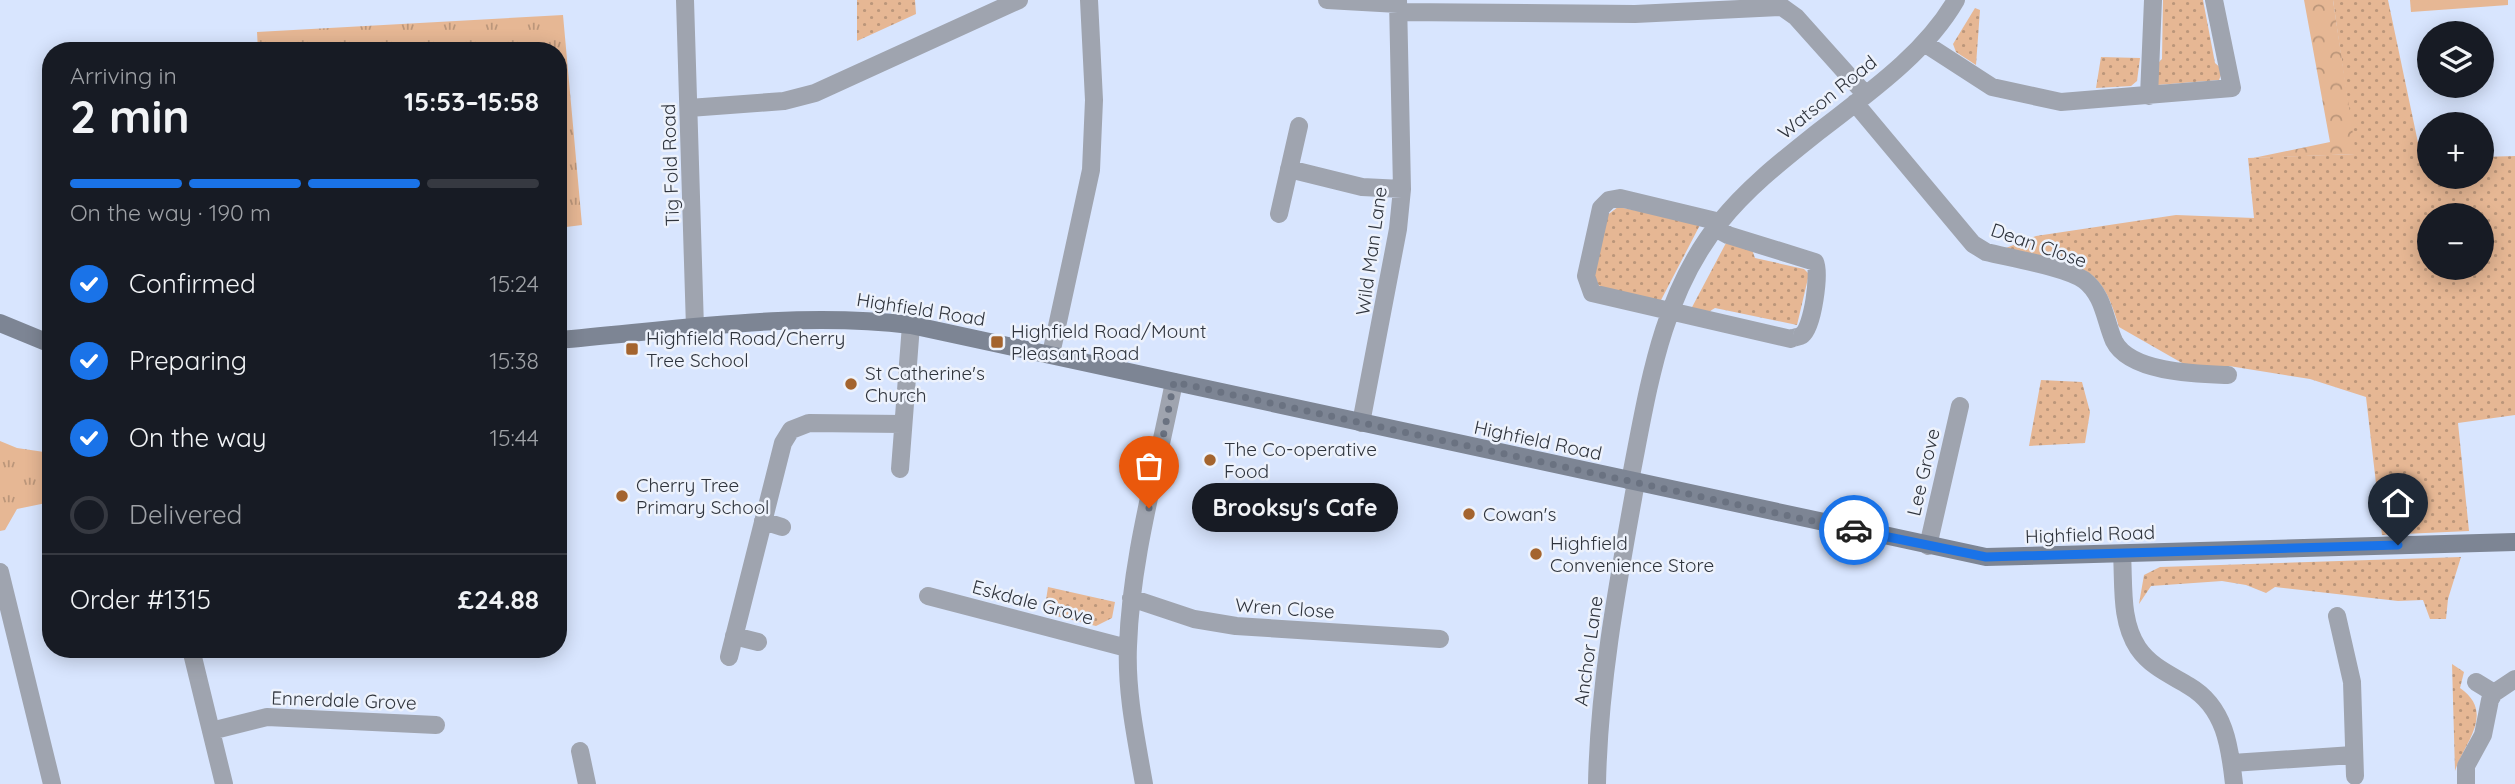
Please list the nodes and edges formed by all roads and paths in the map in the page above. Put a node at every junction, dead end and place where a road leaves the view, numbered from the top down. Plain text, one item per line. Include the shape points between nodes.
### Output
1 (685, 0) edge
2 (1019, 0) edge
3 (1089, 0) edge
4 (1327, 0) edge
5 (1956, 0) edge
6 (2153, 0) edge
7 (2214, 0) edge
8 (1398, 6) edge
9 (1924, 43) junction
10 (2149, 96) junction
11 (1860, 98) junction
12 (689, 108) junction
13 (1299, 126) dead end
14 (1289, 169) junction
15 (1402, 189) junction
16 (1279, 214) dead end
17 (1718, 225) junction
18 (1669, 313) junction
19 (0, 323) edge
20 (911, 325) junction
21 (695, 328) junction
22 (567, 339) edge
23 (42, 340) edge
24 (1051, 354) junction
25 (2228, 374) dead end
26 (1174, 382) junction
27 (1960, 407) dead end
28 (1361, 423) junction
29 (902, 424) junction
30 (900, 469) dead end
31 (1633, 482) junction
32 (763, 521) junction
33 (782, 527) dead end
34 (2515, 542) edge
35 (1928, 546) junction
36 (2122, 554) junction
37 (0, 572) edge
38 (928, 596) dead end
39 (1131, 598) junction
40 (2337, 616) dead end
41 (734, 636) junction
42 (1440, 639) dead end
43 (758, 642) dead end
44 (1128, 648) junction
45 (2344, 648) junction
46 (2326, 651) dead end
47 (729, 657) dead end
48 (193, 658) edge
49 (2515, 679) edge
50 (2476, 682) dead end
51 (2494, 692) junction
52 (436, 725) dead end
53 (211, 732) junction
54 (580, 751) dead end
55 (2353, 755) junction
56 (2232, 763) junction
57 (2355, 776) dead end
58 (220, 783) edge
59 (52, 784) edge
60 (587, 784) edge
61 (1143, 784) edge
62 (1597, 784) edge
63 (2234, 784) edge
64 (2466, 784) edge

1 - 12 street, Tig Fold Road
2 - 12 street via 815,93 784,101
3 - 24 street via 1094,100 1091,170
4 - 8 street, Dean Close
5 - 9 street, Watson Road
6 - 10 street
7 - 10 street via 2232,88
8 - 11 street, Dean Close via 1635,14 1782,7 1796,17
8 - 15 street, Wild Man Lane
9 - 10 street via 1992,88 2028,98 2080,102
9 - 11 street, Watson Road
11 - 17 street, Watson Road via 1772,169
11 - 25 street, Dean Close via 1973,244 1986,252 2083,280 2095,292 2115,343 2137,362 2187,374
12 - 21 street, Tig Fold Road
13 - 14 street
14 - 15 street via 1362,187
14 - 16 street
15 - 28 street, Wild Man Lane
17 - 18 street, Watson Road
17 - 18 street via 1620,198 1601,208 1586,276 1592,293
17 - 18 street via 1728,235 1815,262 1819,271 1808,327 1802,336 1791,339
18 - 31 street, Watson Road via 1653,362
19 - 23 street
20 - 21 street, Highfield Road via 854,318
20 - 24 street, Highfield Road
20 - 29 street
21 - 22 street, Highfield Road
24 - 26 street, Highfield Road
26 - 28 street, Highfield Road
26 - 39 street
27 - 35 street, Lee Grove
28 - 31 street, Highfield Road
29 - 30 street
29 - 32 street via 809,423 791,430 783,443
31 - 35 street, Highfield Road
31 - 62 street, Anchor Lane via 1608,645
32 - 33 street
32 - 41 street
34 - 36 street, Highfield Road
35 - 36 street, Highfield Road via 1986,557
36 - 56 street via 2126,618 2138,648 2215,709
37 - 59 street
38 - 44 street, Eskdale Grove
39 - 42 street, Wren Close via 1194,619 1236,626
39 - 44 street
40 - 45 street
41 - 43 street
41 - 47 street
44 - 61 street via 1129,696
45 - 46 street
45 - 55 street via 2353,693
48 - 53 street
49 - 51 street
50 - 51 street
51 - 64 street via 2483,735 2466,766
52 - 53 street, Ennerdale Grove via 267,717
53 - 58 street
54 - 60 street
55 - 56 street
55 - 57 street
56 - 63 street

